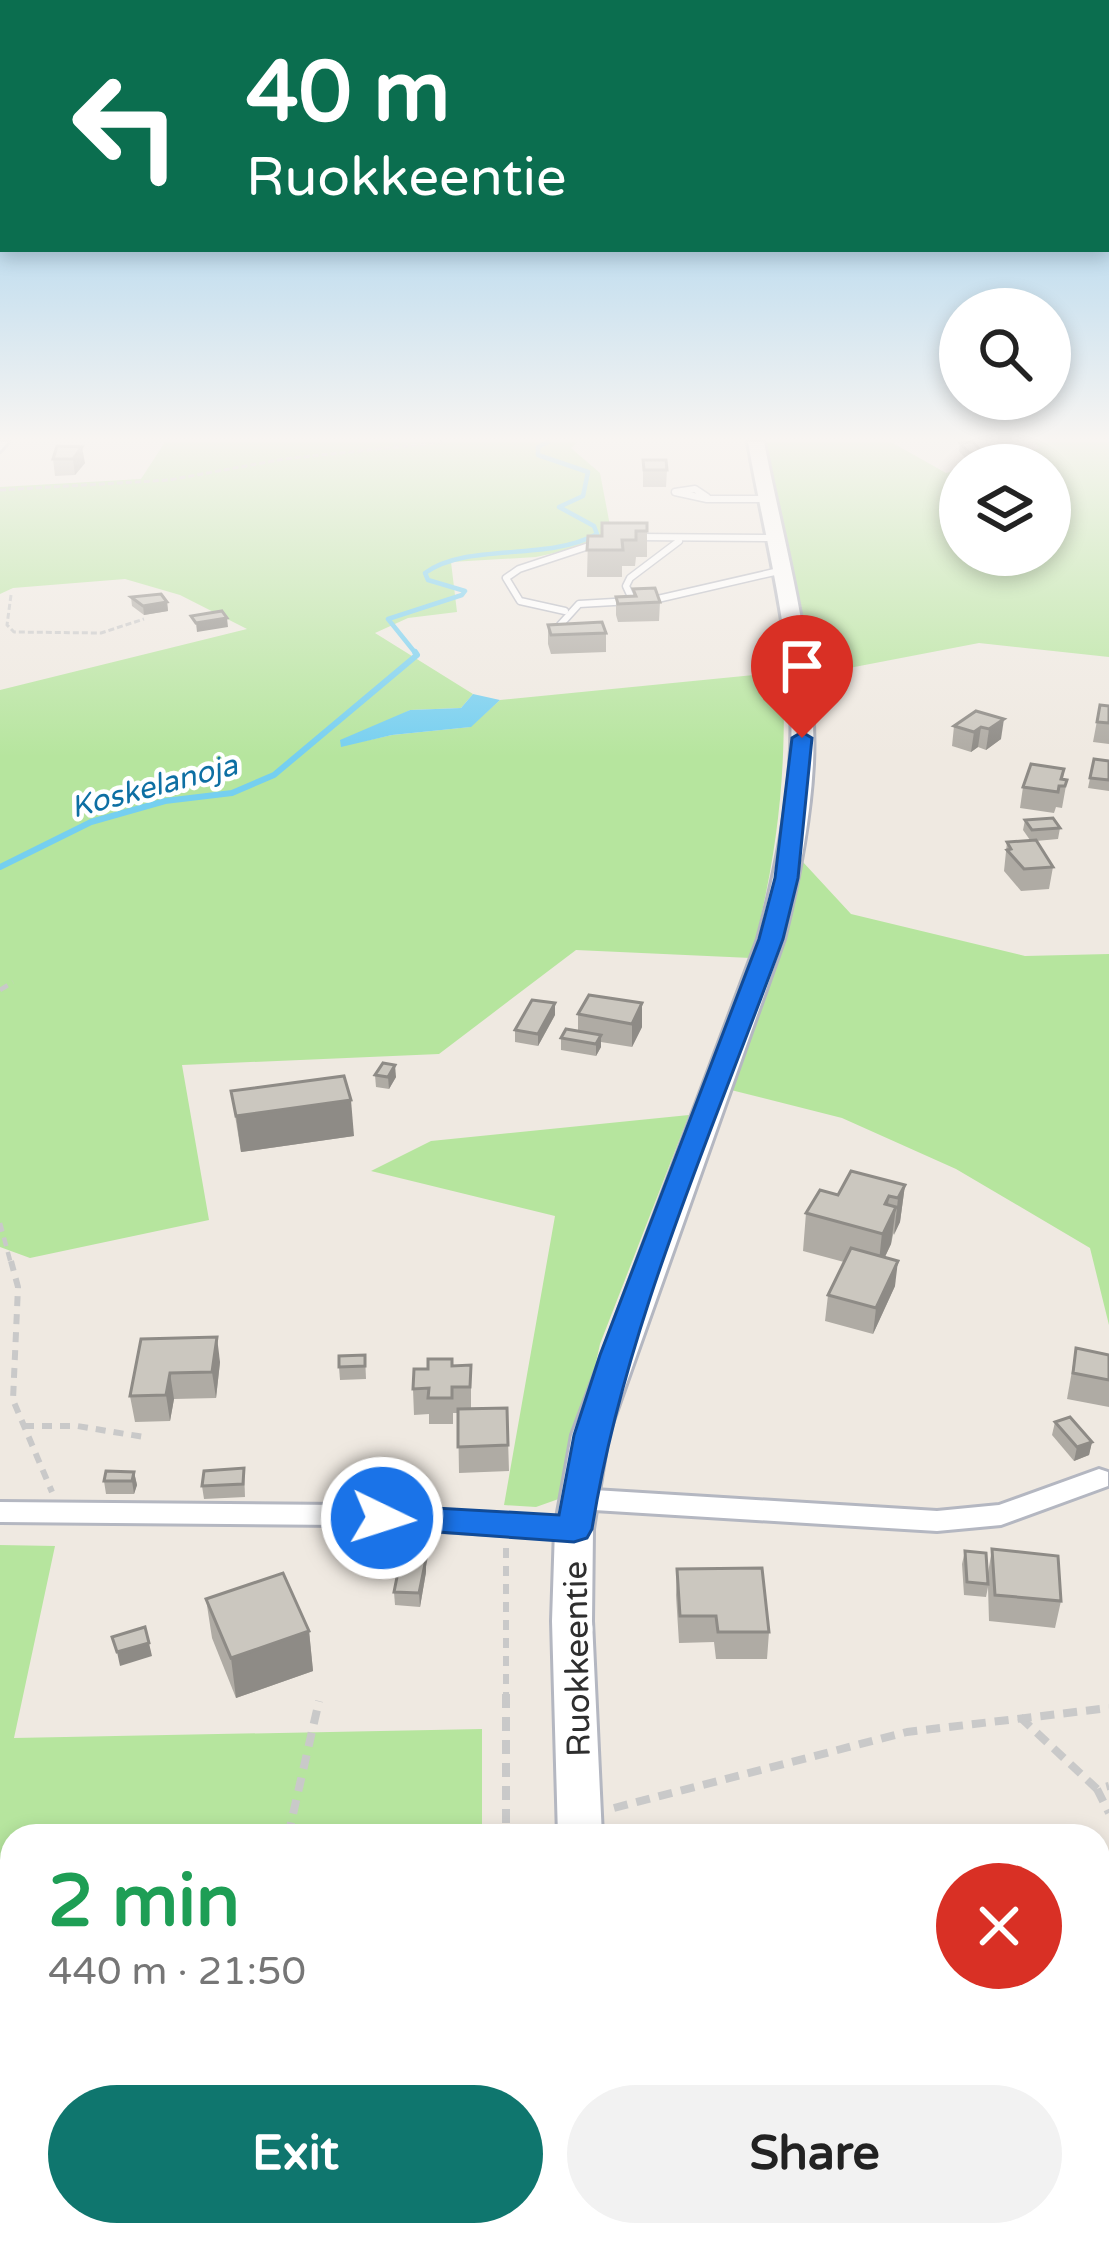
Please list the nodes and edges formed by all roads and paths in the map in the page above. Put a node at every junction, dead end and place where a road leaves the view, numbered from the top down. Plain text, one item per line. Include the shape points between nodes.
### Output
1 (582, 547) edge
2 (672, 547) edge
3 (727, 547) edge
4 (774, 547) edge
5 (775, 555) junction
6 (11, 595) dead end
7 (633, 601) junction
8 (566, 611) junction
9 (144, 619) dead end
10 (560, 625) edge
11 (13, 982) dead end
12 (0, 990) edge
13 (0, 1223) edge
14 (24, 1426) junction
15 (144, 1437) dead end
16 (1099, 1479) dead end
17 (0, 1512) edge
18 (62, 1514) junction
19 (576, 1514) junction
20 (506, 1527) junction
21 (320, 1701) dead end
22 (1109, 1708) edge
23 (1020, 1717) junction
24 (1109, 1786) edge
25 (1096, 1790) junction
26 (1109, 1813) edge
27 (290, 1824) edge
28 (506, 1824) edge
29 (579, 1824) edge
30 (586, 1824) edge

1 - 8 lane via 506,578 525,604
2 - 7 lane via 630,578
3 - 5 lane
4 - 5 street, Ruokkeentie
5 - 7 lane via 746,574 669,600
5 - 19 street, Ruokkeentie via 801,703 787,878 737,1036 616,1355
6 - 9 path via 7,625 14,632 57,636
7 - 8 lane
8 - 10 lane
11 - 12 path
13 - 14 path via 18,1288 13,1400
14 - 15 path
14 - 18 path
16 - 19 street via 1001,1515 937,1521
17 - 18 street
18 - 20 street via 342,1515
19 - 20 street
19 - 29 street, Ruokkeentie
20 - 28 path
21 - 27 path
22 - 23 path
23 - 25 path
23 - 30 path via 907,1732
24 - 25 path
25 - 26 path

